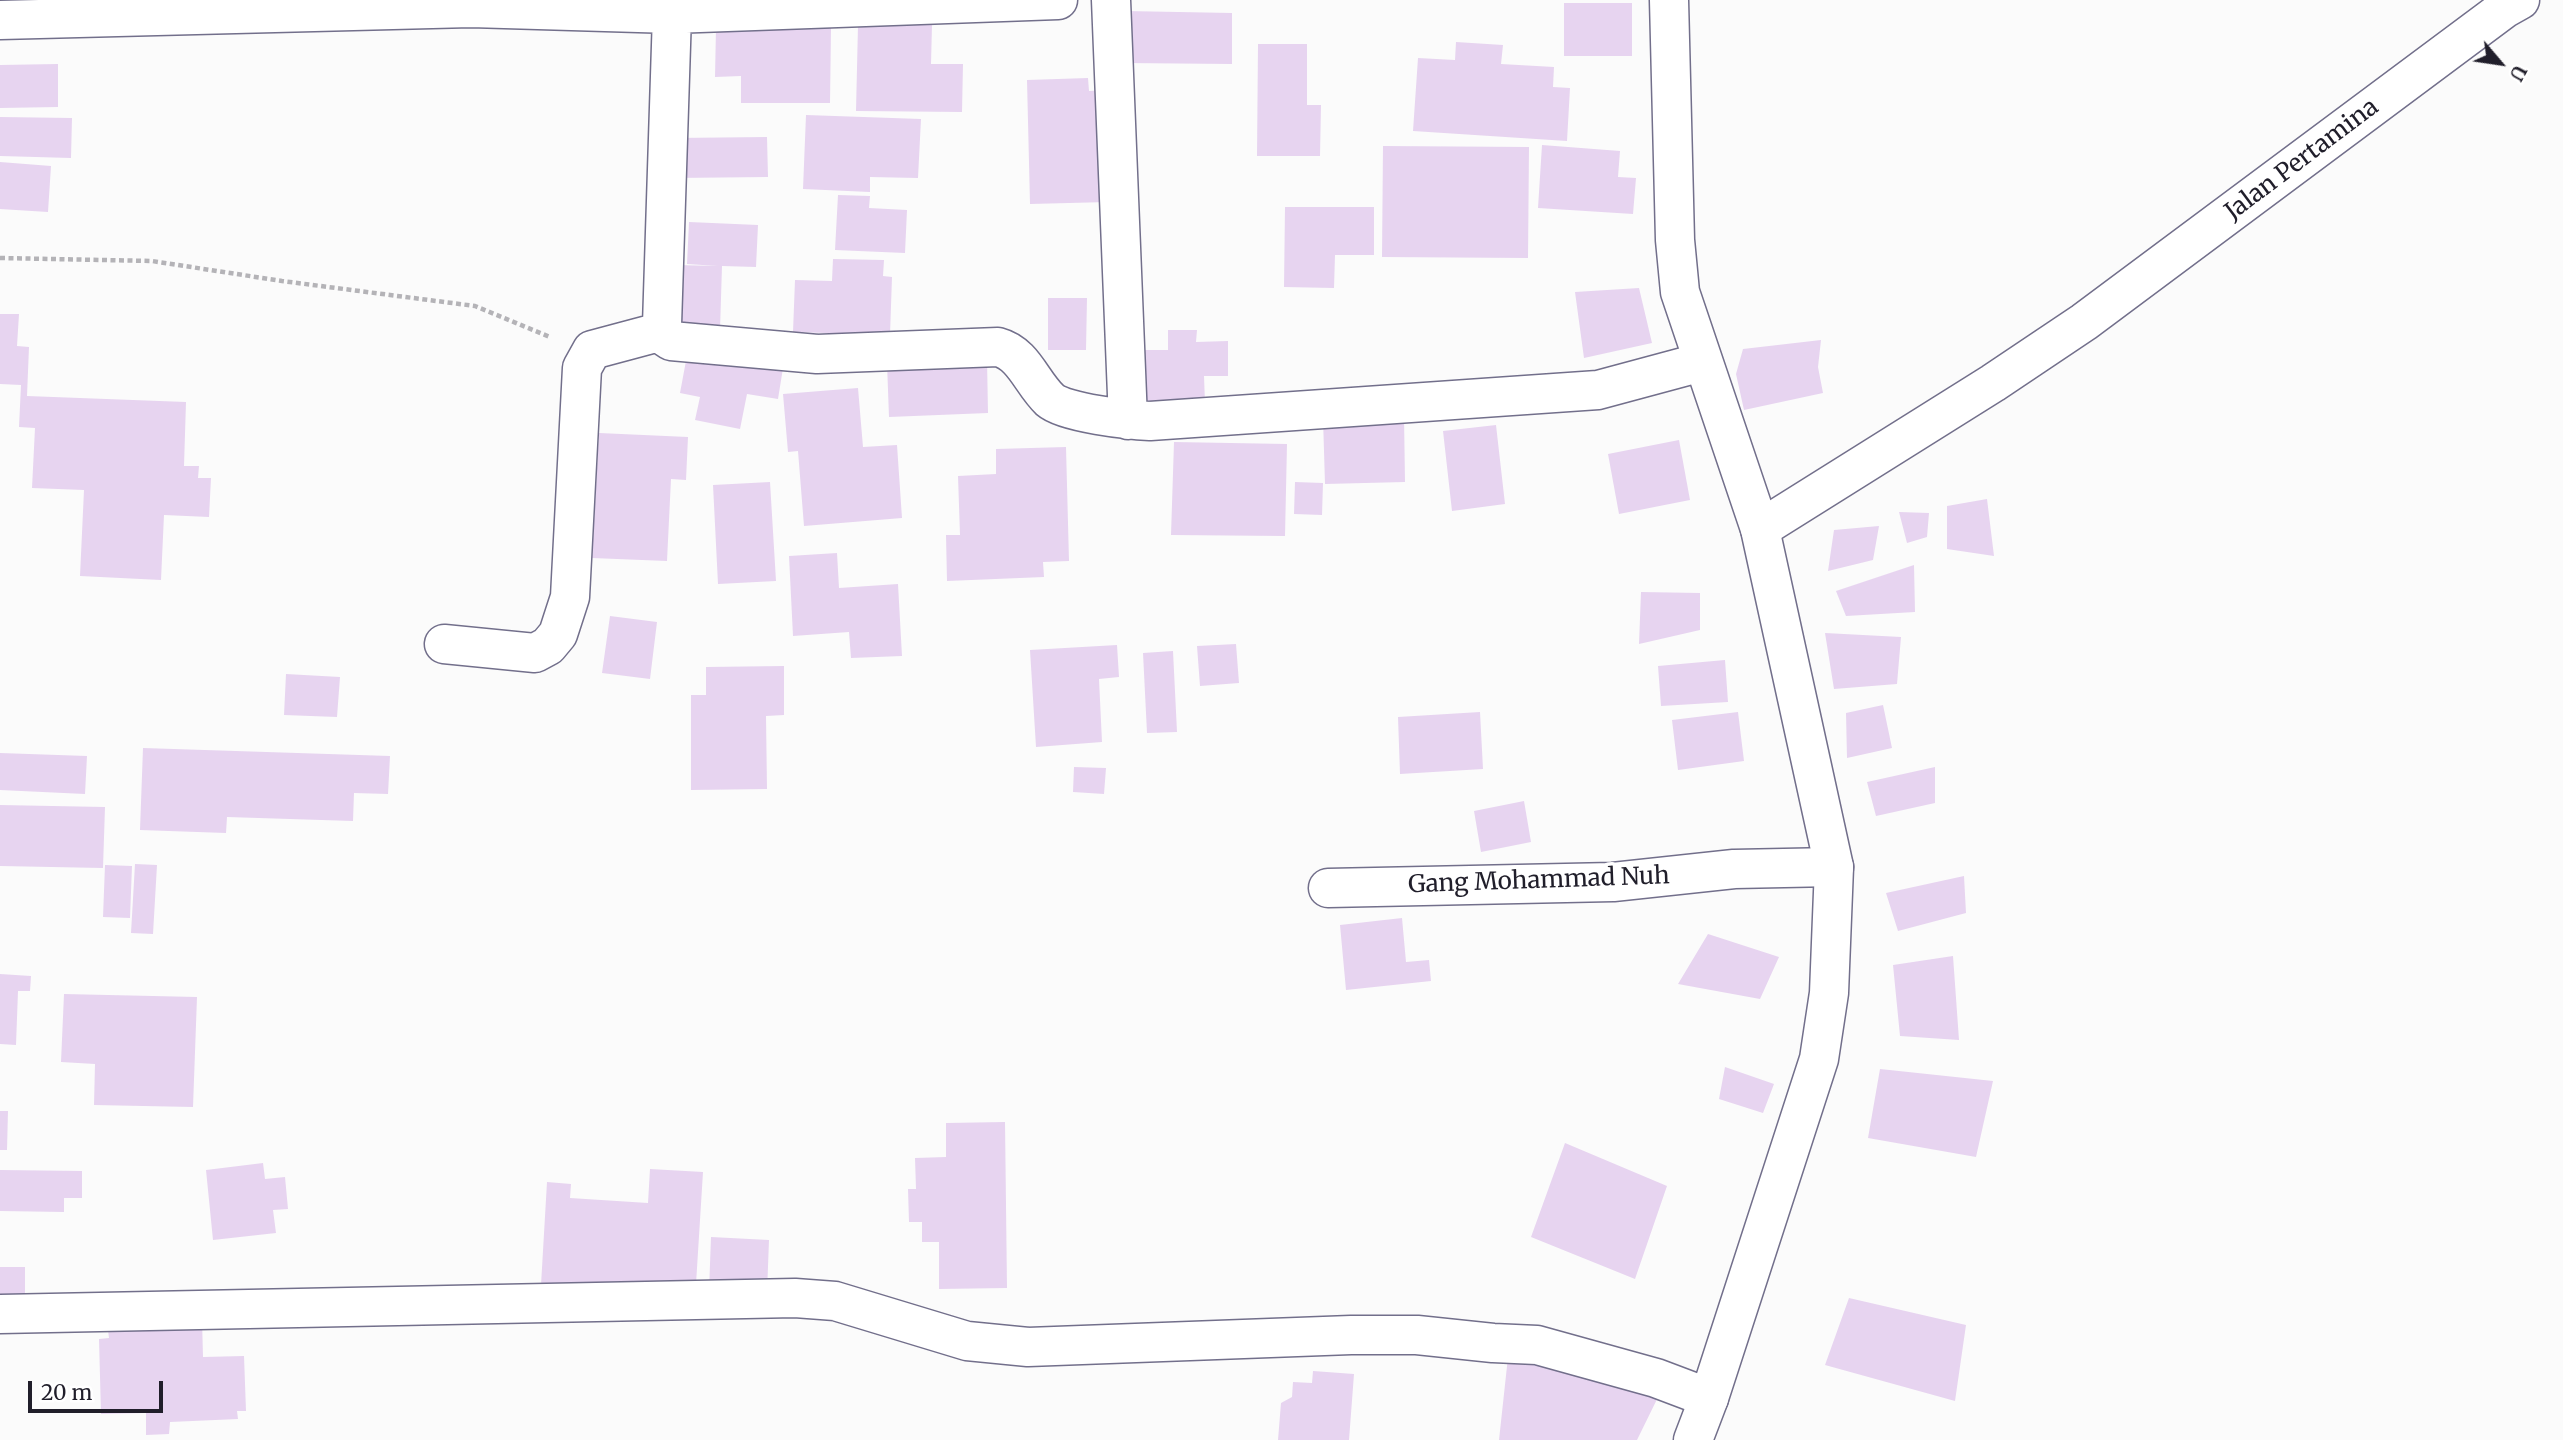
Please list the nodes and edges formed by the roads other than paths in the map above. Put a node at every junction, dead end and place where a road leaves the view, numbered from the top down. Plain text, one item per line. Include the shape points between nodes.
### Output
1 (1058, 0) edge
2 (1111, 0) edge
3 (1669, 0) edge
4 (2520, 0) edge
5 (672, 13) junction
6 (0, 20) edge
7 (663, 331) junction
8 (1702, 362) junction
9 (1128, 420) junction
10 (1760, 529) junction
11 (444, 644) dead end
12 (1834, 867) junction
13 (1328, 888) dead end
14 (0, 1314) edge
15 (1709, 1398) junction
16 (1693, 1440) edge

1 - 5 street
2 - 9 street
3 - 8 street via 1675,240 1680,292
4 - 10 street, Jalan Pertamina via 2084,322
5 - 6 street via 471,8
5 - 7 street
7 - 9 street via 671,341 817,354 998,347 1017,357 1058,406
7 - 11 street via 592,350 582,368 570,597 558,634 535,653
8 - 9 street via 1598,390
8 - 10 street
10 - 12 street
12 - 13 street, Gang Mohammad Nuh via 1734,869 1614,882
12 - 15 street via 1829,993 1819,1059
14 - 15 street via 795,1298 835,1301 967,1341 1028,1347 1351,1335 1417,1335 1537,1345 1644,1374
15 - 16 street

